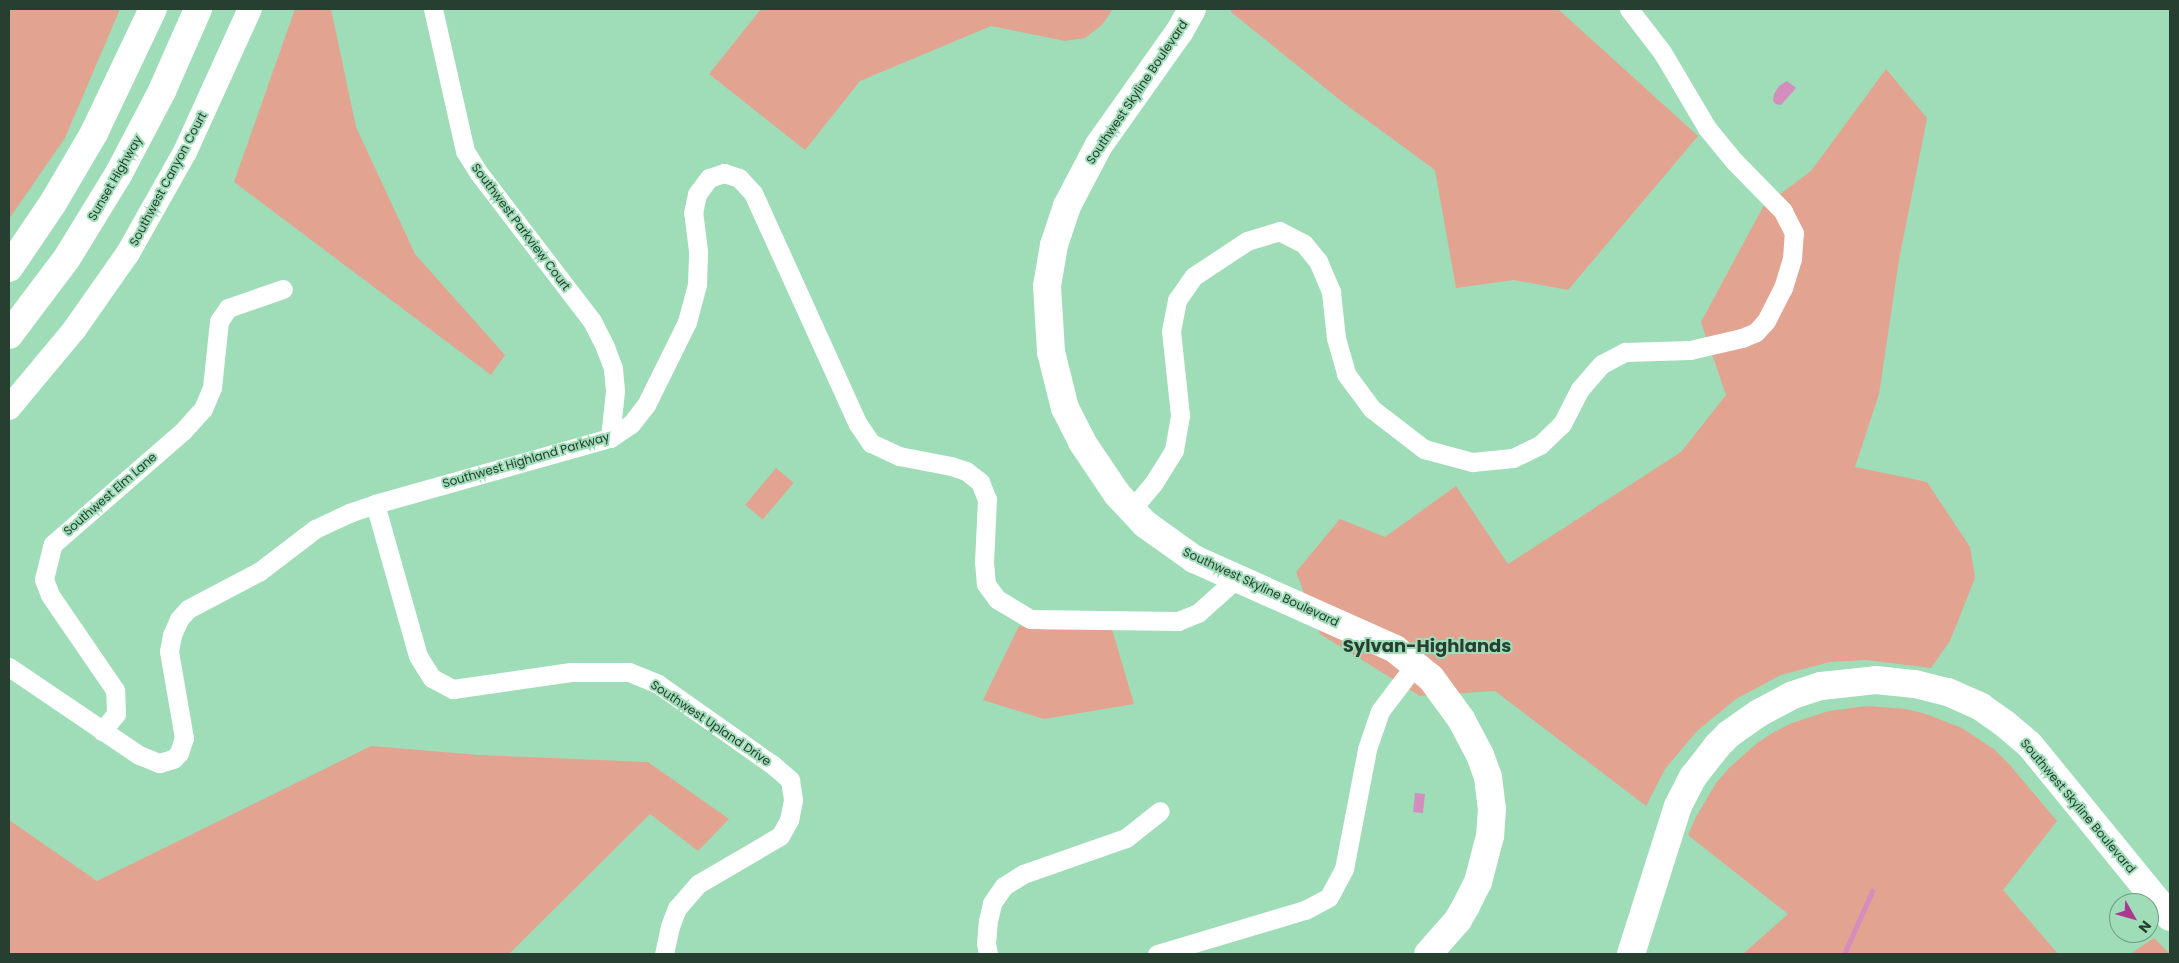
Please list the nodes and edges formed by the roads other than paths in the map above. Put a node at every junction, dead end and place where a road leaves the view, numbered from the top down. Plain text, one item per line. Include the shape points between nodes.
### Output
1 (153, 9) edge
2 (198, 9) edge
3 (250, 9) edge
4 (433, 9) edge
5 (1192, 9) edge
6 (1629, 9) edge
7 (9, 268) edge
8 (283, 289) dead end
9 (9, 334) edge
10 (9, 408) edge
11 (610, 438) junction
12 (376, 504) junction
13 (1131, 510) junction
14 (1237, 578) junction
15 (1415, 665) junction
16 (9, 667) edge
17 (102, 731) junction
18 (1160, 811) dead end
19 (2170, 917) edge
20 (664, 954) edge
21 (988, 954) edge
22 (1157, 954) edge
23 (1428, 954) edge
24 (1631, 954) edge

1 - 7 main road via 94,133 54,203
2 - 9 main road, Sunset Highway via 162,91 119,174 67,258
3 - 10 street, Southwest Canyon Court via 185,152 128,253 74,330
4 - 11 street, Southwest Parkview Court via 465,151 592,321 605,347 613,368 615,391
5 - 13 main road, Southwest Skyline Boulevard via 1086,166 1059,227 1050,266 1048,335 1065,408 1096,465
6 - 13 street via 1662,52 1706,128 1783,211 1794,233 1792,259 1783,288 1766,321 1756,332 1690,350 1625,352 1602,364 1580,389 1562,424 1540,445 1513,458 1472,462 1424,449 1372,409 1346,374 1336,338 1331,292 1318,261 1304,244 1279,230 1247,241 1194,276 1177,300 1171,331 1180,416 1174,450 1153,484
8 - 17 street, Southwest Elm Lane via 228,308 219,321 212,388 203,409 183,431 53,544 44,579 50,595 114,690 116,714
11 - 12 street, Southwest Highland Parkway
11 - 14 street, Southwest Highland Parkway via 631,424 646,405 687,322 697,284 698,251 693,213 697,194 709,178 724,173 739,178 753,193 850,406 871,443 899,456 952,466 980,482 987,499 986,584 997,599 1030,619 1178,621 1198,612
12 - 17 street, Southwest Highland Parkway via 315,530 260,570 201,600 179,619 169,651 184,738 179,753 173,759 166,763 149,760
12 - 20 street, Southwest Upland Drive via 418,656 432,678 453,689 571,672 629,672 658,684 773,764 790,780 793,800 789,820 780,836 698,884 677,908
13 - 14 main road, Southwest Skyline Boulevard via 1194,559
14 - 15 main road, Southwest Skyline Boulevard via 1375,639
15 - 22 street via 1380,711 1367,749 1344,869 1329,897 1305,910
15 - 23 main road, Southwest Skyline Boulevard via 1431,678 1473,740 1488,777 1492,809 1489,842 1478,882 1458,920
16 - 17 street, Southwest Highland Parkway
18 - 21 street via 1126,838 1023,874 1004,886 992,903 986,943
19 - 24 main road, Southwest Skyline Boulevard via 2035,751 2005,724 1981,707 1948,692 1876,680 1821,686 1793,695 1759,713 1717,746 1693,777 1678,806

